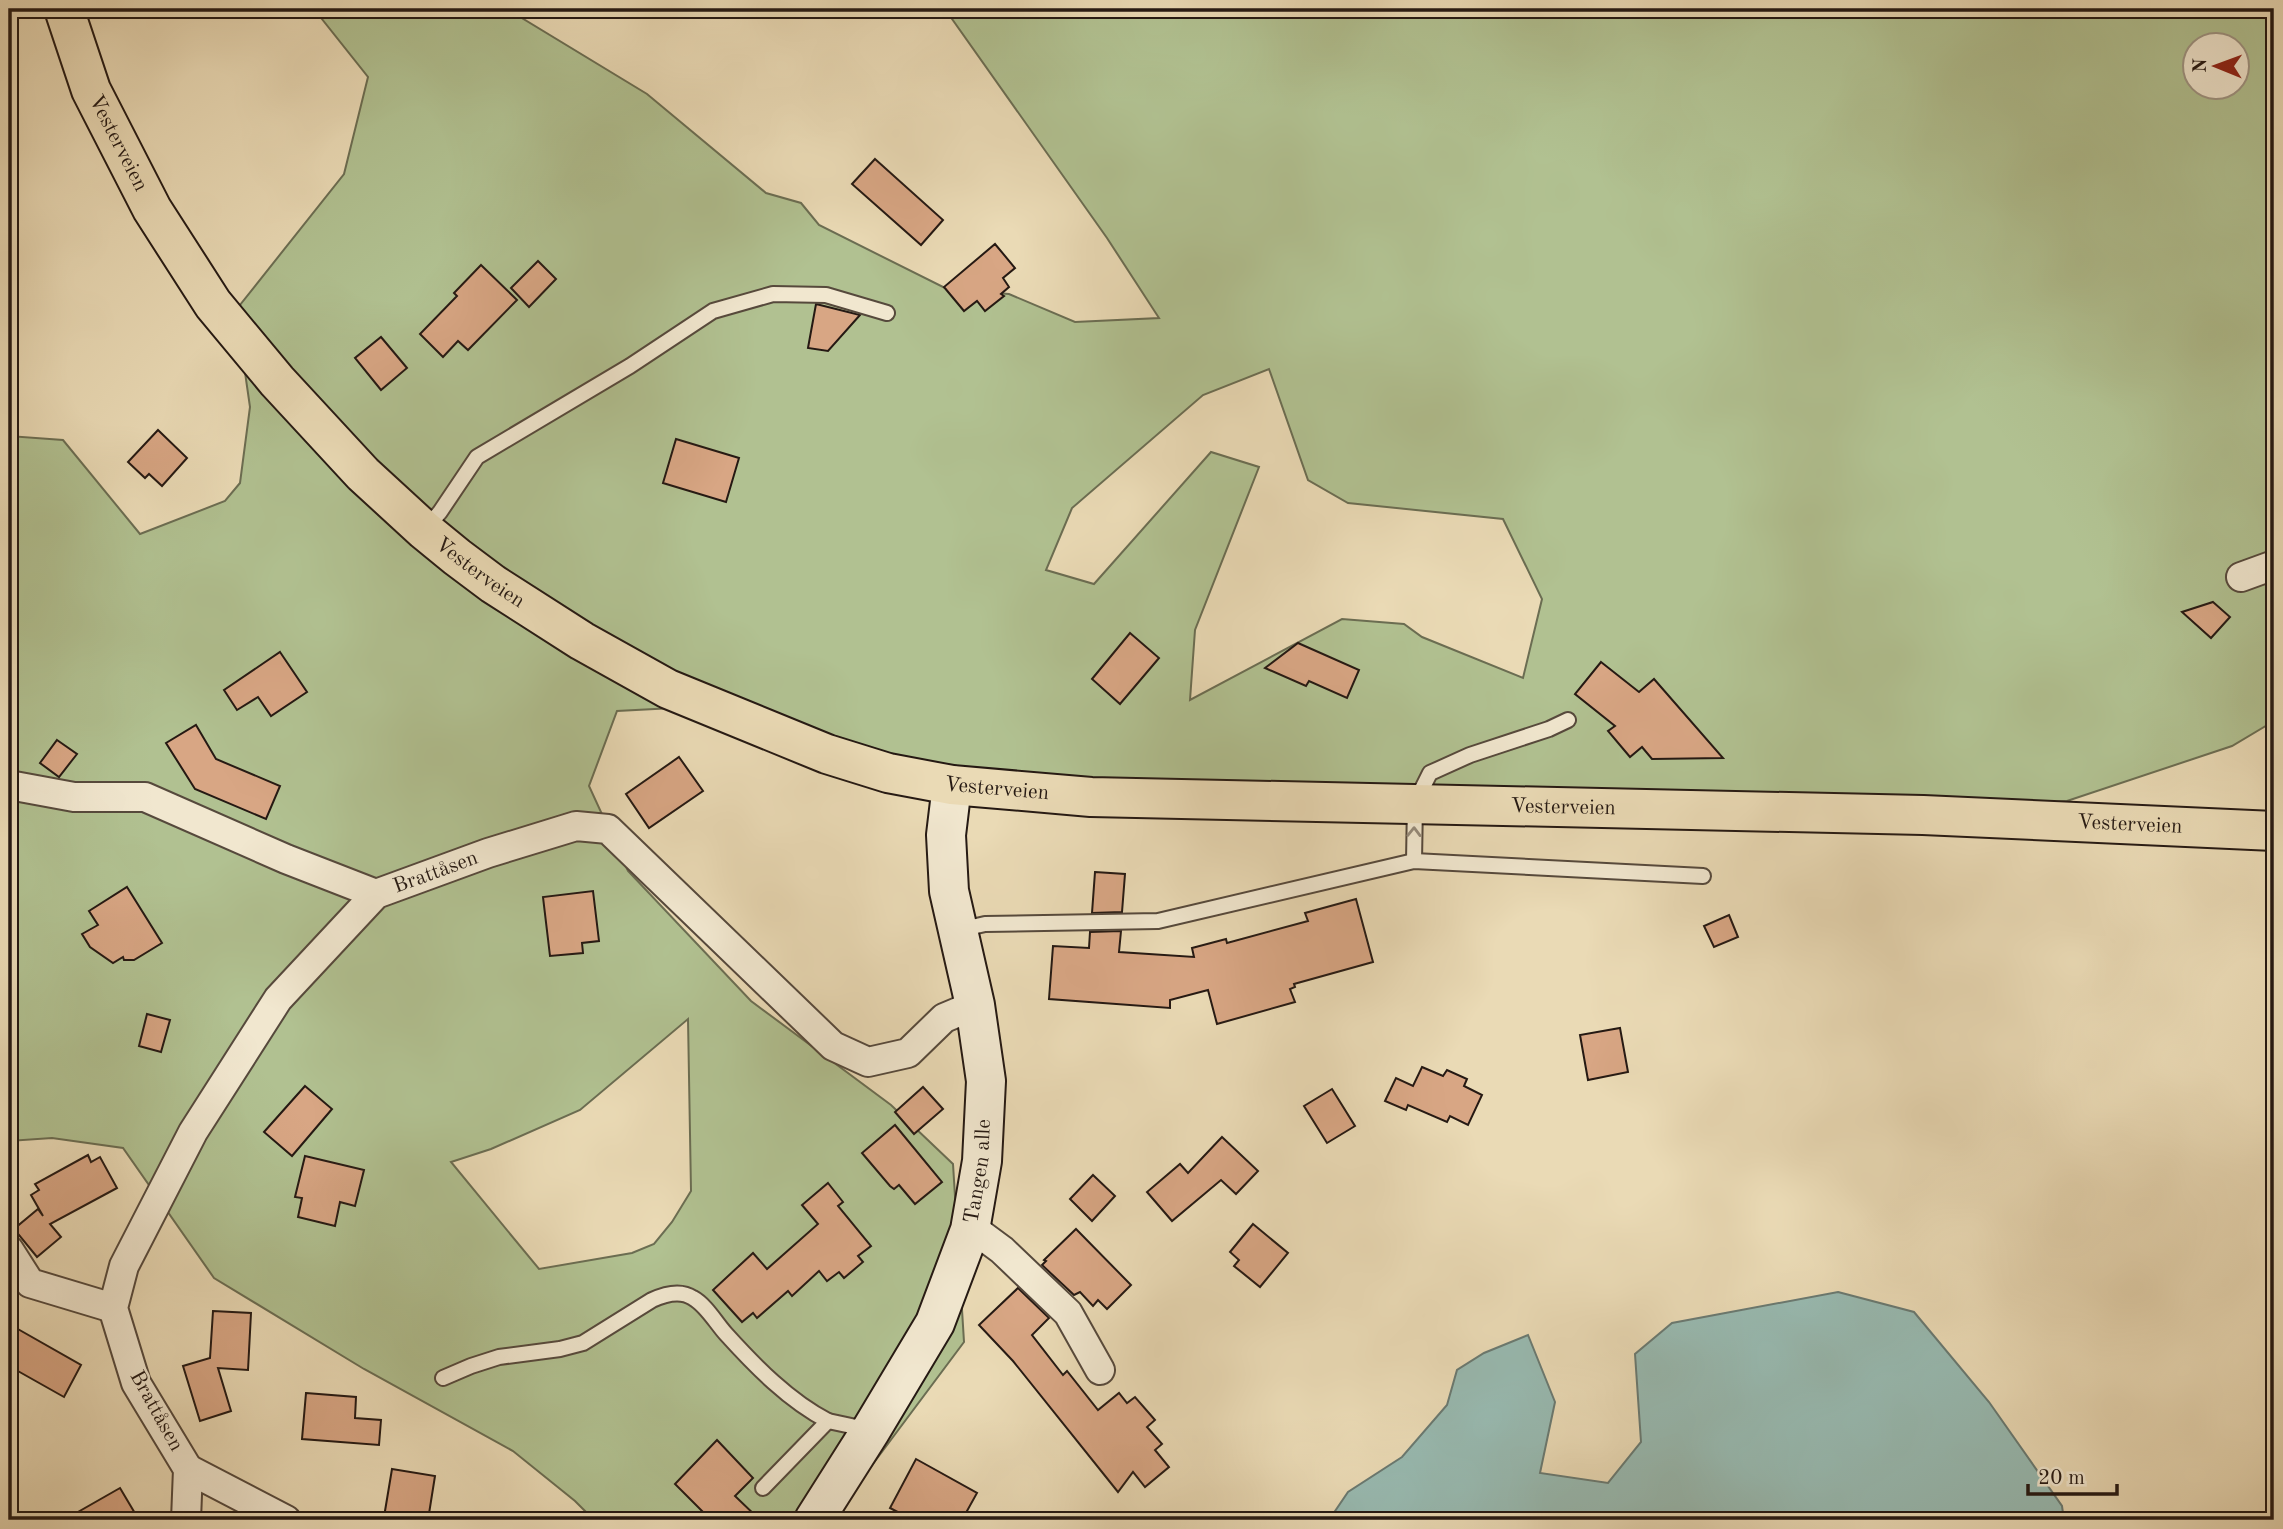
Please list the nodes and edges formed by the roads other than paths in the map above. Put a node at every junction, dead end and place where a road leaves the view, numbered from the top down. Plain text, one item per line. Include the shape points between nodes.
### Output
1 (64, 9) edge
2 (887, 313) dead end
3 (424, 530) junction
4 (2274, 565) edge
5 (2241, 577) dead end
6 (1568, 720) dead end
7 (9, 785) edge
8 (952, 785) junction
9 (1415, 803) junction
10 (2274, 831) edge
11 (1414, 861) junction
12 (1703, 876) dead end
13 (376, 894) junction
14 (958, 930) junction
15 (975, 1004) junction
16 (970, 1230) junction
17 (9, 1250) edge
18 (113, 1308) junction
19 (1100, 1370) dead end
20 (443, 1378) dead end
21 (828, 1421) junction
22 (871, 1430) junction
23 (188, 1469) junction
24 (764, 1488) dead end
25 (186, 1520) edge
26 (286, 1520) edge
27 (814, 1520) edge

1 - 3 main road, Vesterveien via 91,90 152,209 213,304 277,382 363,474
2 - 3 lane via 826,295 774,294 713,311 477,457
3 - 8 main road, Vesterveien via 493,584 668,689 827,754 888,773
4 - 5 street
6 - 9 lane via 1430,773
7 - 13 street via 74,797 145,797
8 - 9 main road, Vesterveien via 1091,797
8 - 14 main road, Tangen alle via 946,835 949,891
9 - 10 main road, Vesterveien via 1923,815
11 -> 9 lane
11 - 12 lane
11 - 14 lane via 1157,921 985,924
13 - 15 street, Brattåsen via 576,826 608,829 834,1046 868,1062 908,1053 944,1018
13 - 18 street, Brattåsen via 278,999 193,1132 124,1266
14 - 15 main road, Tangen alle
15 - 16 main road, Tangen alle via 986,1081 982,1161
16 - 19 street via 1002,1250 1068,1313
16 - 22 main road, Tangen alle via 935,1323
17 - 18 street via 30,1283
18 - 23 street, Brattåsen via 136,1383
20 - 21 lane via 499,1357 583,1343 652,1300 682,1293 695,1298 760,1368 808,1411
21 - 22 lane
21 - 24 lane
22 - 27 main road, Tangen alle
23 - 25 street, Brattåsen
23 - 26 street, Brattåsen

